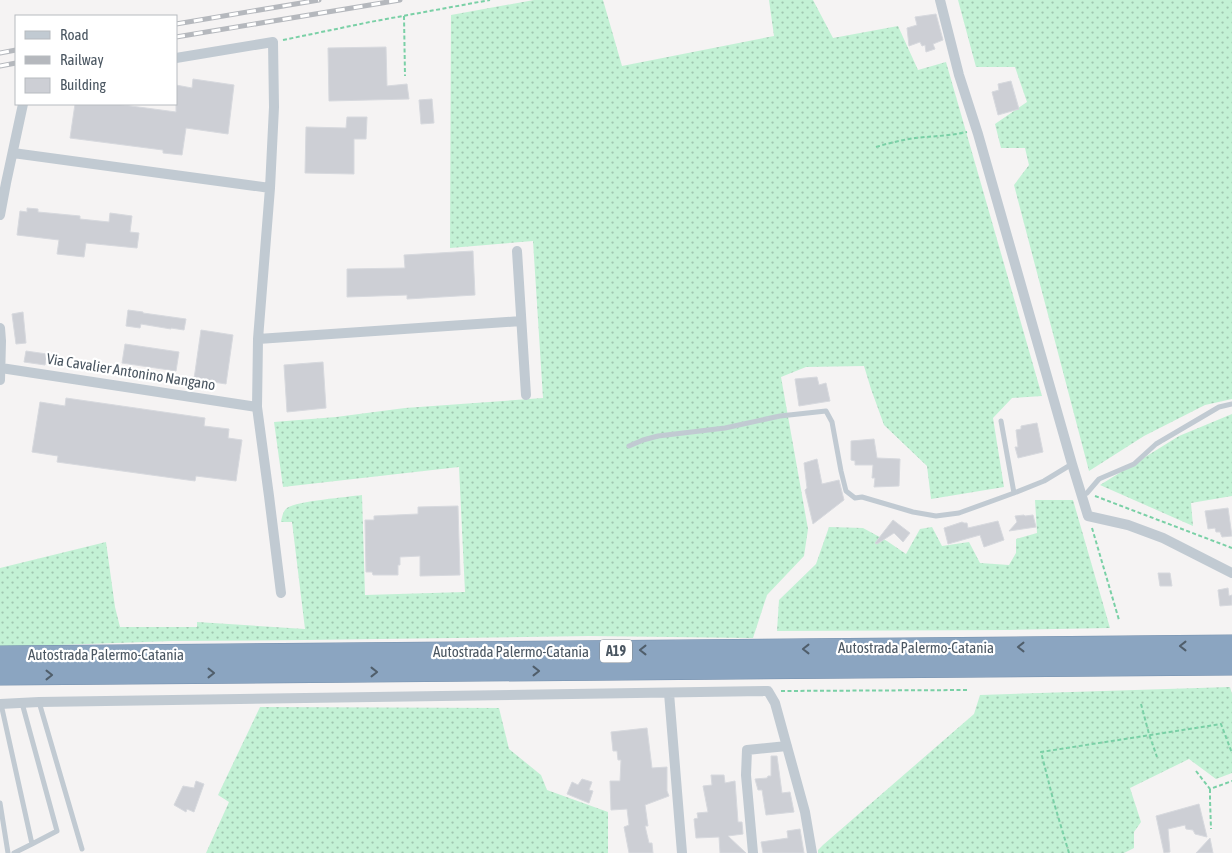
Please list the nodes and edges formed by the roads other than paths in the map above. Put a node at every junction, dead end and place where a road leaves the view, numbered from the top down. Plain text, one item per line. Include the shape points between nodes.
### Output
1 (940, 0) edge
2 (178, 58) edge
3 (23, 105) edge
4 (13, 153) junction
5 (270, 188) junction
6 (0, 215) edge
7 (517, 251) dead end
8 (521, 321) junction
9 (0, 328) edge
10 (258, 339) junction
11 (1, 368) edge
12 (0, 380) edge
13 (526, 395) dead end
14 (1232, 404) edge
15 (257, 406) junction
16 (1002, 421) dead end
17 (630, 446) dead end
18 (1072, 464) junction
19 (1087, 493) road end
20 (1014, 494) junction
21 (1232, 573) edge
22 (281, 593) dead end
23 (1232, 645) edge
24 (0, 656) edge
25 (1232, 665) edge
26 (0, 675) edge
27 (669, 693) junction
28 (39, 702) junction
29 (22, 703) junction
30 (0, 704) edge
31 (7, 732) junction
32 (0, 734) edge
33 (787, 746) junction
34 (0, 803) edge
35 (32, 844) junction
36 (82, 849) dead end
37 (8, 853) edge
38 (14, 853) edge
39 (682, 853) edge
40 (753, 853) edge
41 (812, 853) edge

1 - 18 street
2 - 5 street via 273,42
3 - 4 street
4 - 5 street
4 - 6 street
5 - 10 street
7 - 8 street
8 - 10 street
8 - 13 street
9 - 11 street
10 - 15 street
11 - 12 street
11 - 15 street, Via Cavalier Antonino Nangano
14 - 19 lane via 1219,408 1156,444 1134,464 1099,479
15 - 22 street
16 - 20 lane
17 - 20 lane via 658,436 826,411 832,422 846,492 855,498 936,516 959,513
18 - 20 lane
18 - 21 street via 1088,516 1128,525 1163,538
23 -> 24 highway, Autostrada Palermo-Catania / A19
26 -> 25 highway, Autostrada Palermo-Catania / A19
27 - 28 street
27 - 33 street via 768,692 775,703
27 - 39 street
28 - 29 street
28 - 36 lane
29 - 30 street
29 - 35 lane via 57,832
30 - 31 lane
31 - 32 lane
31 - 35 lane
33 - 40 street via 747,750
33 - 41 street via 805,812
34 - 37 lane
35 - 38 lane

